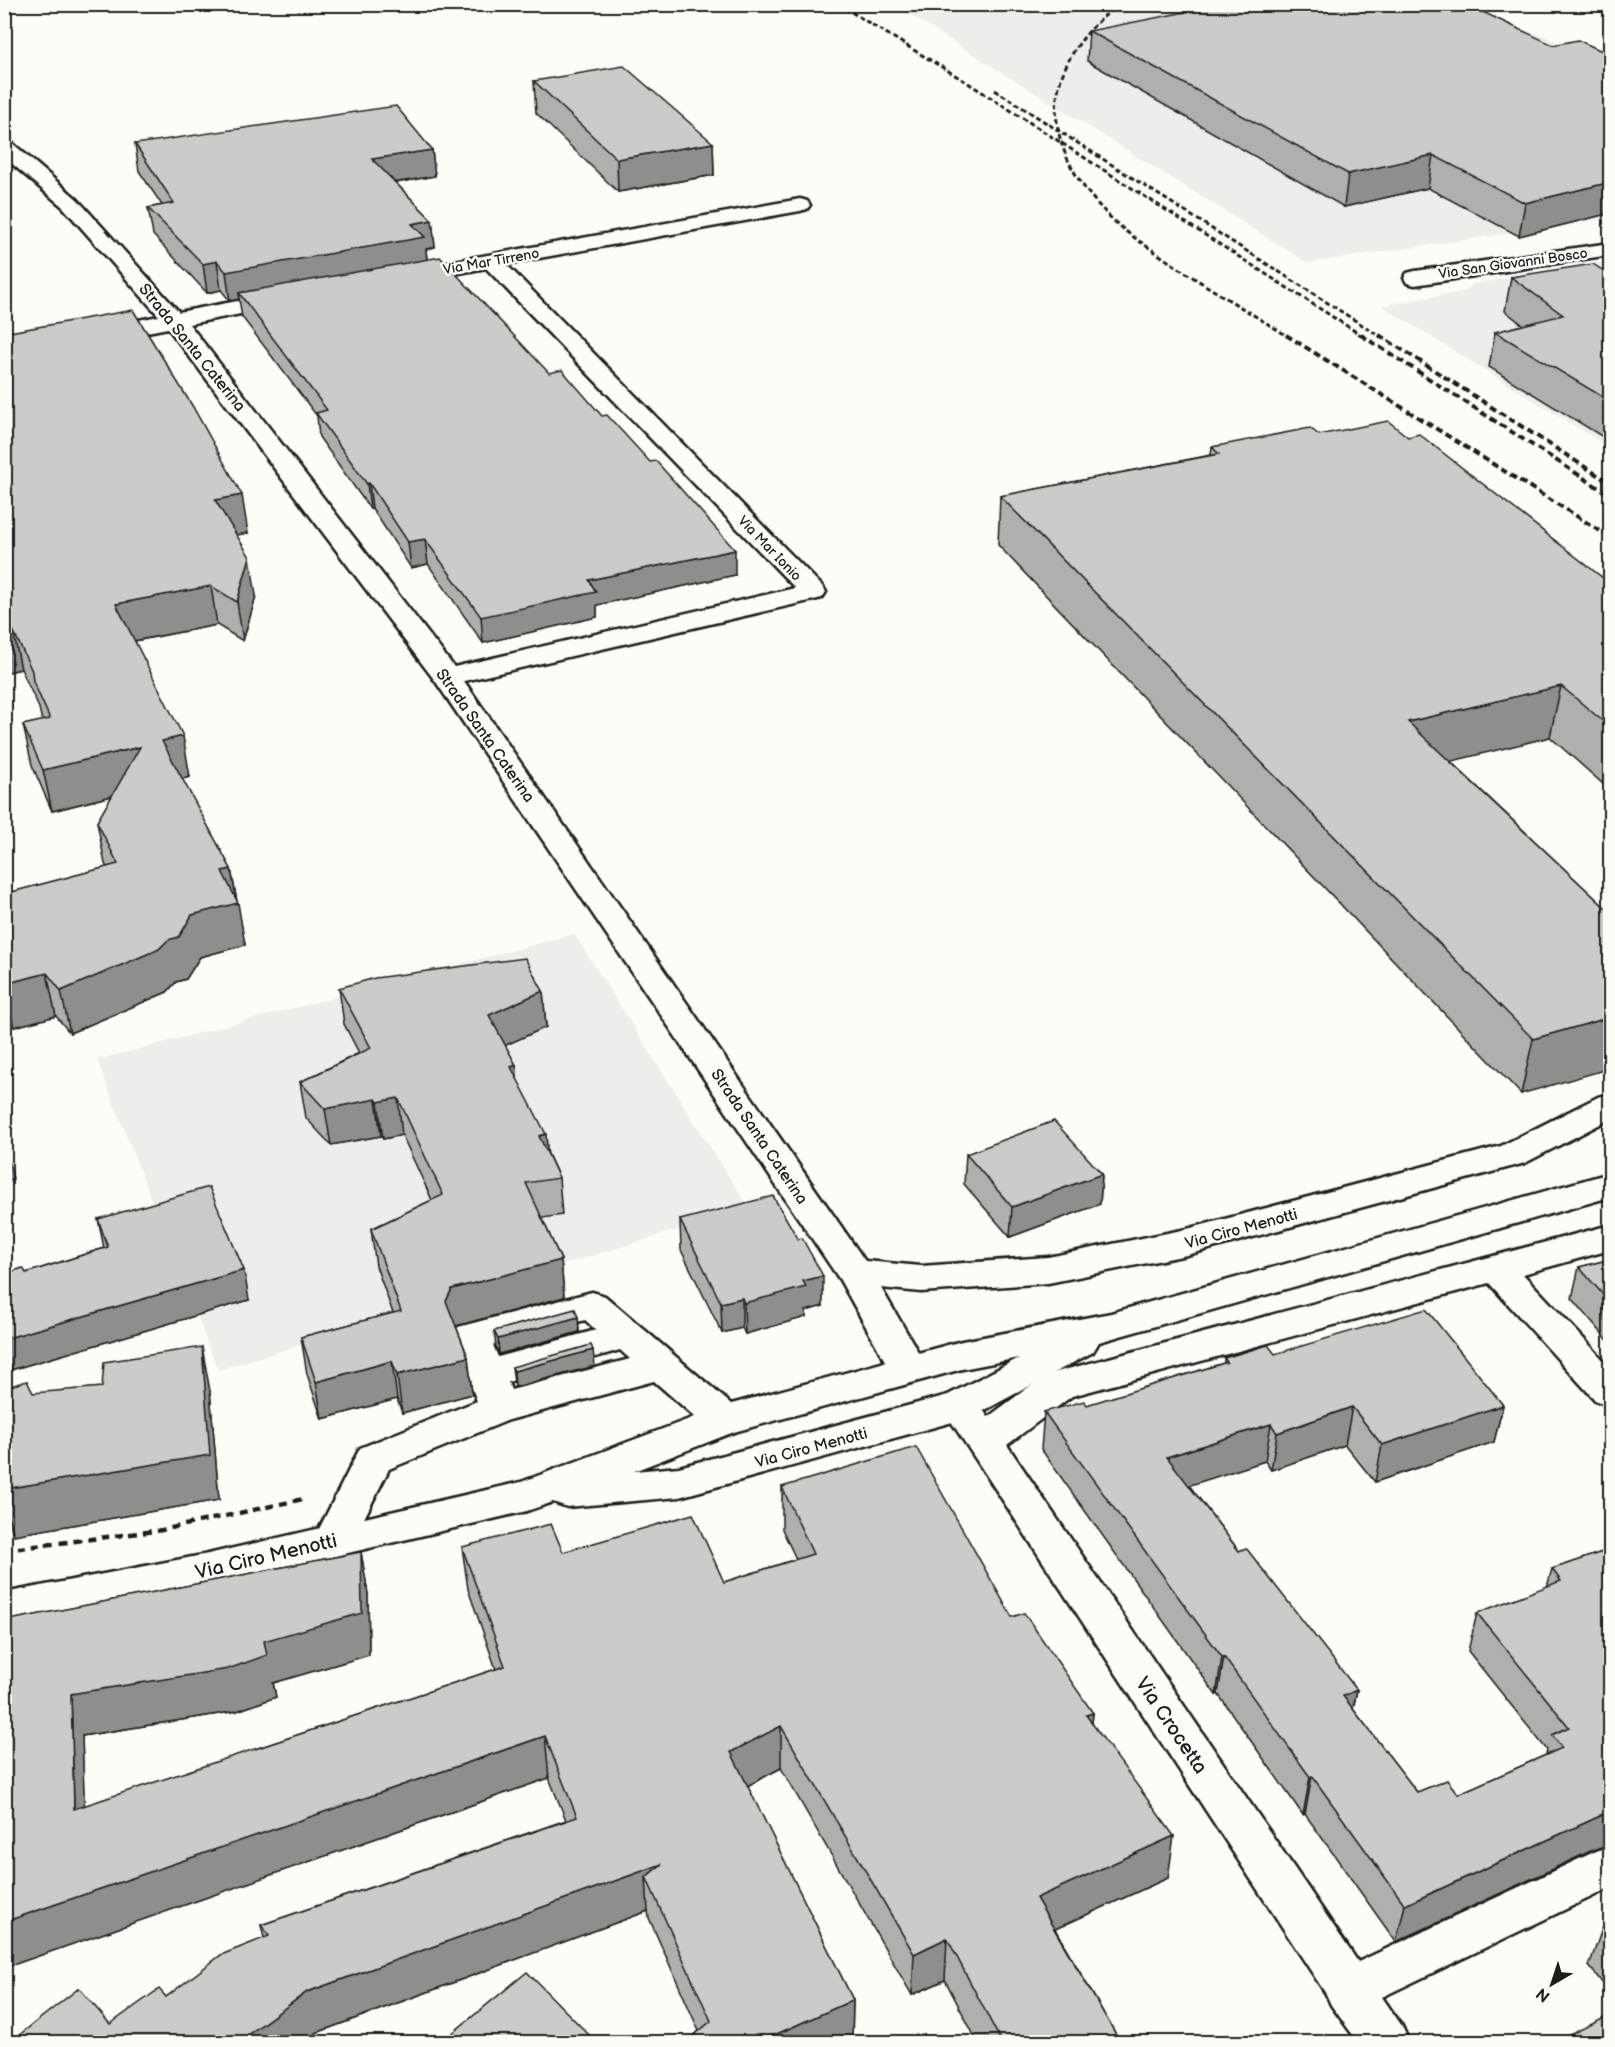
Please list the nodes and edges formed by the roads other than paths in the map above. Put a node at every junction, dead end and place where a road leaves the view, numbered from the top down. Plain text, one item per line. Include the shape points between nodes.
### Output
1 (4, 146) edge
2 (800, 205) dead end
3 (1611, 249) edge
4 (491, 261) junction
5 (1415, 278) dead end
6 (385, 280) edge
7 (303, 296) edge
8 (174, 320) junction
9 (84, 337) edge
10 (447, 677) junction
11 (1611, 1105) edge
12 (1611, 1185) edge
13 (1611, 1238) edge
14 (1495, 1268) junction
15 (854, 1273) junction
16 (1111, 1326) junction
17 (660, 1365) junction
18 (909, 1369) junction
19 (1611, 1391) edge
20 (960, 1406) junction
21 (499, 1408) junction
22 (724, 1420) junction
23 (984, 1441) junction
24 (526, 1496) junction
25 (333, 1541) junction
26 (4, 1611) edge
27 (1611, 1866) edge
28 (1348, 1990) junction
29 (1385, 2043) edge

1 - 8 street, Strada Santa Caterina via 70,202
2 - 4 street, Via Mar Tirreno
3 - 5 street, Via San Giovanni Bosco
4 - 6 street, Via Mar Tirreno
4 - 10 street, Via Mar Ionio via 813,592
7 - 8 street
8 - 9 street
8 - 10 street, Strada Santa Caterina
10 - 15 street, Strada Santa Caterina
11 - 15 street, Via Ciro Menotti via 1513,1155 1187,1242 1048,1270 921,1280
12 - 16 street, Via Ciro Menotti
13 - 14 street
14 - 19 street
14 - 23 street via 1059,1385
15 - 18 street, Strada Santa Caterina
16 - 18 street, Via Ciro Menotti
16 - 20 street, Via Ciro Menotti
17 - 21 street
17 - 21 street via 592,1305 471,1337
17 - 22 street
18 - 22 street, Via Ciro Menotti
20 - 23 street, Via Crocetta
20 - 24 street, Via Ciro Menotti via 680,1482
21 - 25 street via 374,1459
22 - 24 street, Via Ciro Menotti
23 - 28 street, Via Crocetta
24 - 25 street, Via Ciro Menotti
25 - 26 street, Via Ciro Menotti
27 - 28 street
28 - 29 street, Via Crocetta

